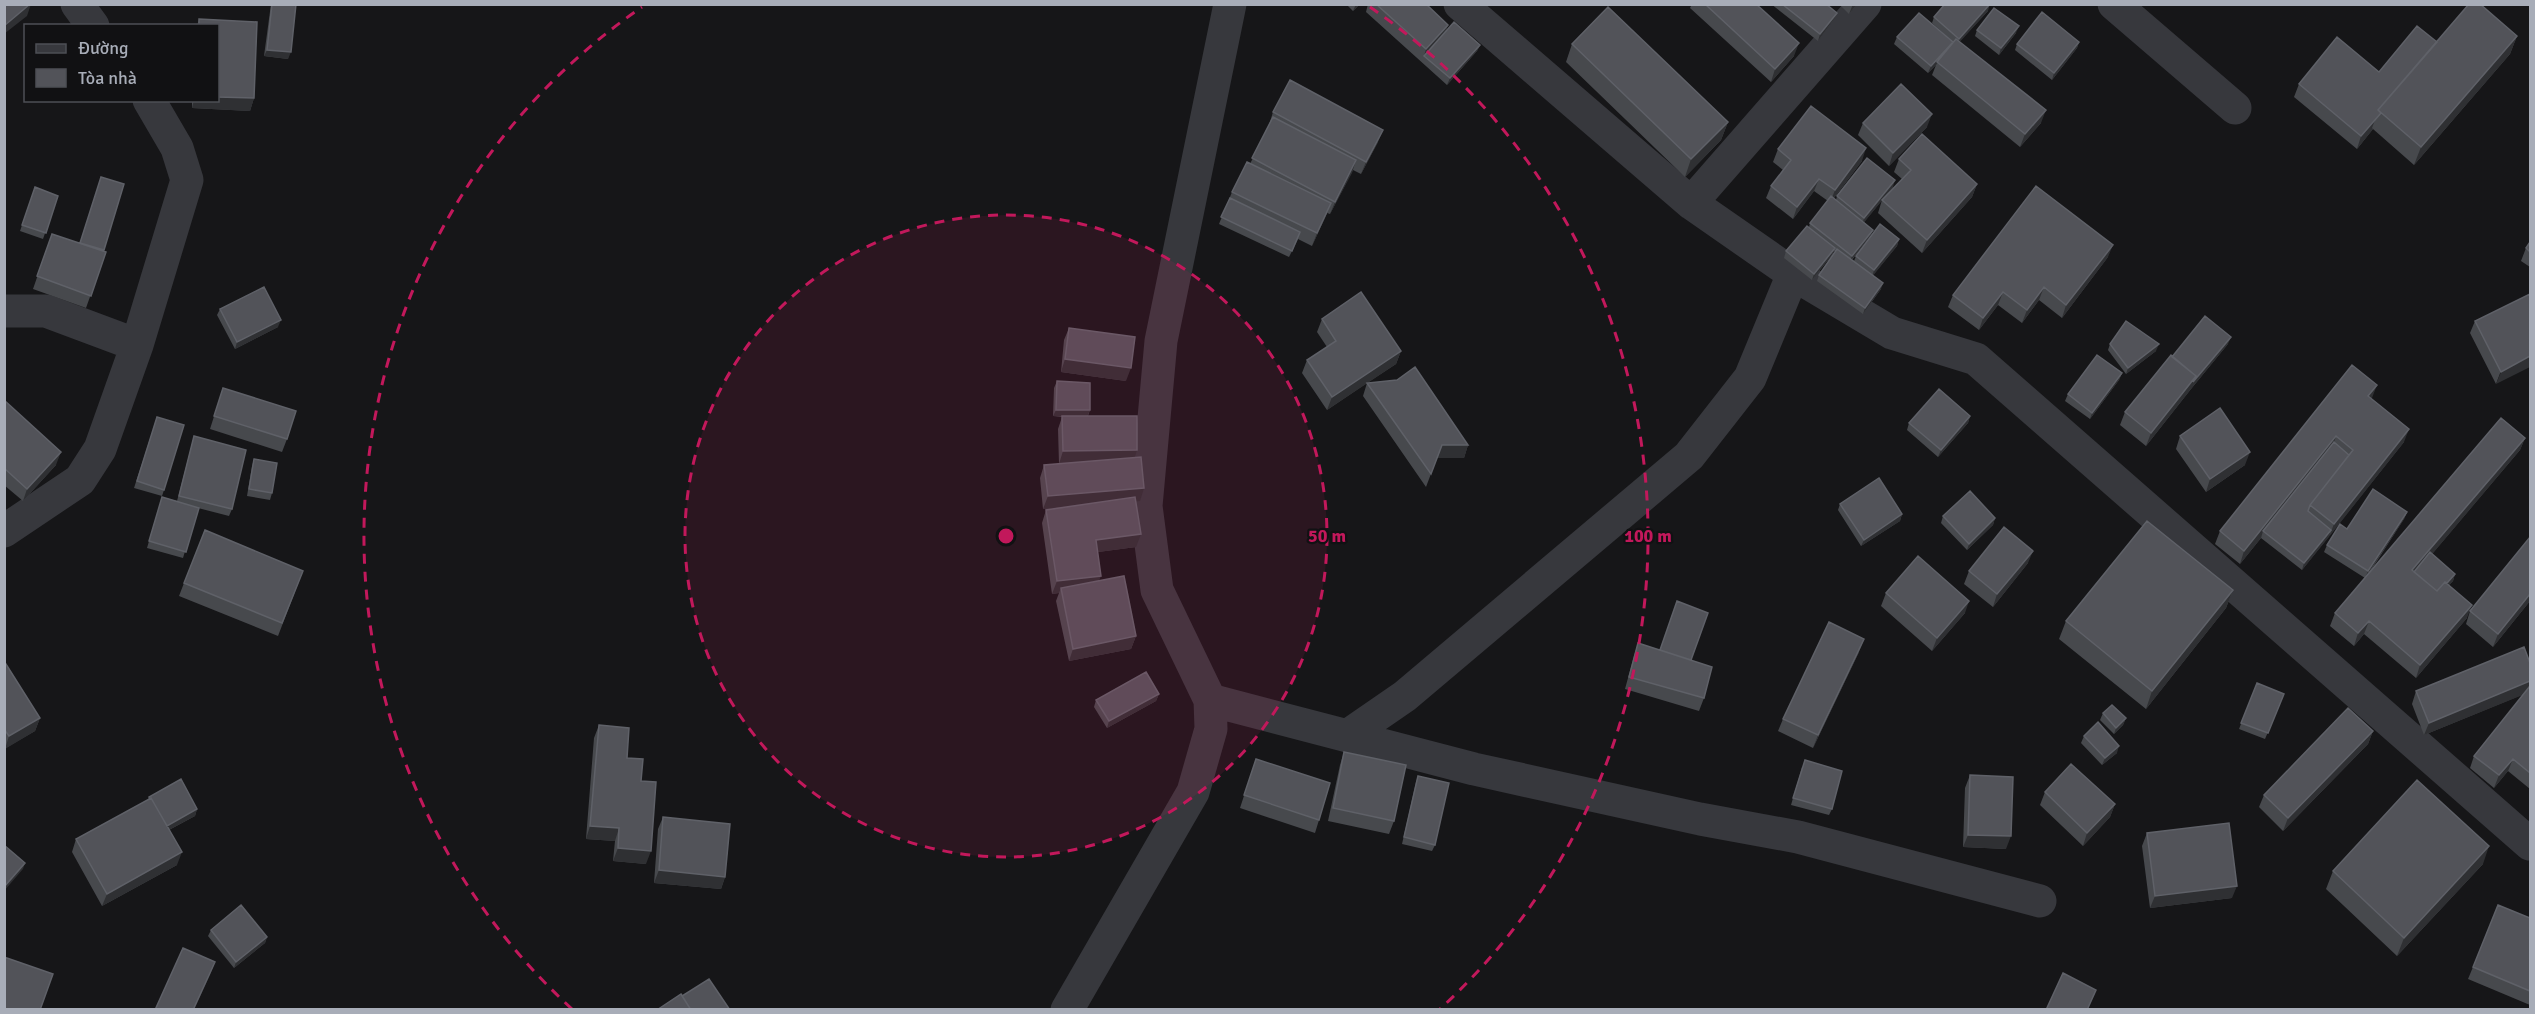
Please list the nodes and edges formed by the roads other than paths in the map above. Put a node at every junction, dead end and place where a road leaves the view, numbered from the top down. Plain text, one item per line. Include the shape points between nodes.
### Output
1 (77, 4) edge
2 (1230, 4) edge
3 (1460, 4) edge
4 (1865, 4) edge
5 (2114, 4) edge
6 (92, 24) edge
7 (150, 102) edge
8 (2235, 108) dead end
9 (1691, 203) junction
10 (1793, 274) junction
11 (4, 311) edge
12 (137, 345) junction
13 (4, 531) edge
14 (1210, 700) junction
15 (1347, 736) junction
16 (2530, 844) edge
17 (2040, 901) dead end
18 (1067, 1010) edge

1 - 6 street
2 - 14 street via 1161,341 1146,506 1157,590
3 - 9 street
4 - 9 street
5 - 8 street
7 - 12 street via 177,148 187,180
9 - 10 street
10 - 15 street via 1750,378 1689,456 1405,696
10 - 16 street via 1892,333 1976,359
11 - 12 street via 46,311
12 - 13 street via 100,449 80,480
14 - 15 street
14 - 18 street via 1211,729 1193,792
15 - 17 street via 1519,779 1798,837

